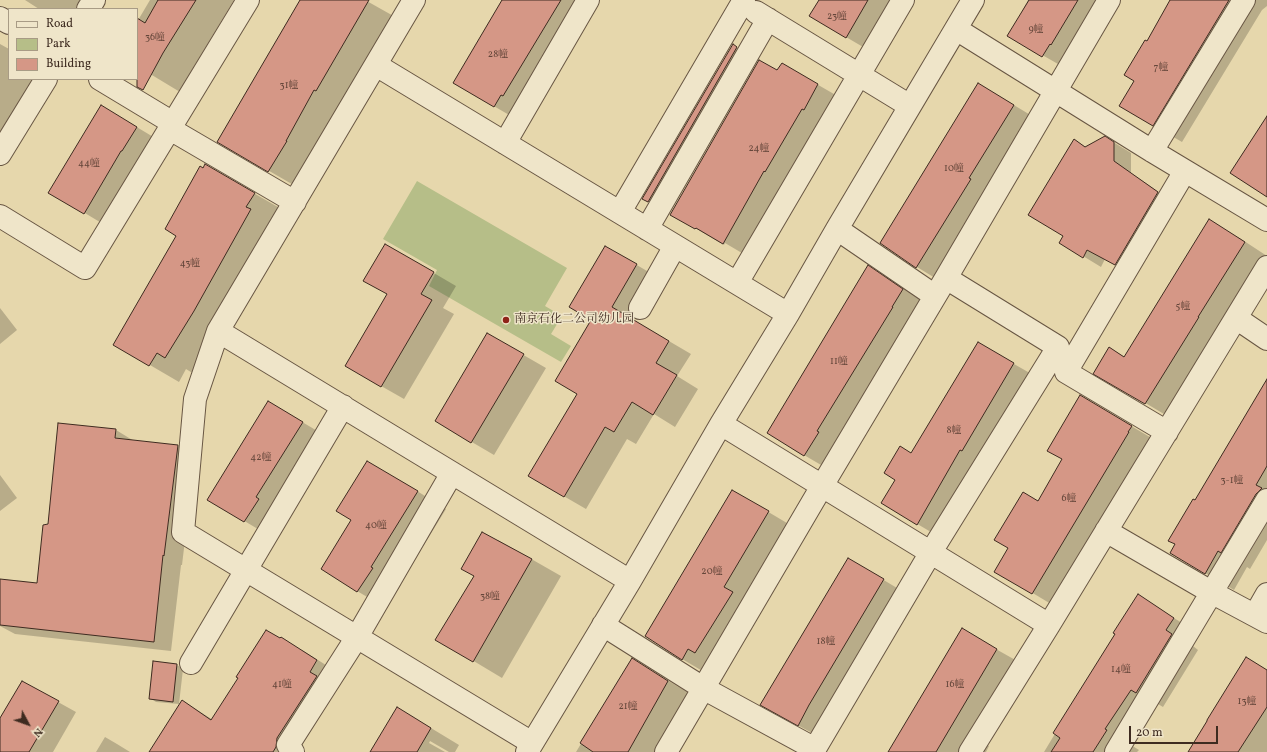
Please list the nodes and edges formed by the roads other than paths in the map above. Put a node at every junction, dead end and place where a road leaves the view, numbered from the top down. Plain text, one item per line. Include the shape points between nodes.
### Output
1 (248, 0) edge
2 (414, 0) edge
3 (588, 0) edge
4 (904, 0) edge
5 (972, 0) edge
6 (1109, 0) edge
7 (1244, 0) edge
8 (741, 1) edge
9 (768, 19) junction
10 (956, 29) junction
11 (376, 65) junction
12 (859, 75) junction
13 (45, 80) edge
14 (102, 80) edge
15 (1055, 91) junction
16 (910, 106) junction
17 (171, 126) junction
18 (505, 143) junction
19 (1152, 151) junction
20 (0, 154) edge
21 (1185, 171) junction
22 (295, 202) junction
23 (620, 212) junction
24 (0, 216) edge
25 (1267, 220) edge
26 (647, 229) junction
27 (837, 229) junction
28 (676, 246) junction
29 (1267, 267) edge
30 (946, 278) junction
31 (737, 283) junction
32 (935, 296) junction
33 (640, 308) dead end
34 (788, 314) junction
35 (1236, 318) junction
36 (218, 331) junction
37 (1267, 339) edge
38 (342, 406) junction
39 (721, 424) junction
40 (1167, 432) junction
41 (452, 473) junction
42 (822, 486) junction
43 (1267, 500) edge
44 (1106, 530) junction
45 (931, 552) junction
46 (246, 570) junction
47 (630, 581) junction
48 (1211, 592) junction
49 (1267, 594) edge
50 (1261, 618) edge
51 (603, 625) junction
52 (1049, 625) junction
53 (356, 637) junction
54 (191, 663) dead end
55 (703, 688) junction
56 (530, 748) edge
57 (814, 750) edge
58 (293, 752) edge
59 (666, 752) edge
60 (970, 752) edge
61 (1116, 752) edge

1 - 17 lane
2 - 11 lane
3 - 18 lane
4 - 12 lane
5 - 10 lane
6 - 15 lane
7 - 19 lane
8 - 9 lane
8 - 23 lane
9 - 12 lane
9 - 26 lane
10 - 15 lane
10 - 16 lane
11 - 18 lane
11 - 22 lane
12 - 16 lane
12 - 31 lane
13 - 20 lane
14 - 17 lane
15 - 19 lane
15 - 30 lane
16 - 27 lane
17 - 22 lane
17 - 24 lane via 85,268
18 - 23 lane
19 - 21 lane
21 - 25 lane
21 - 40 lane via 1066,372
22 - 36 lane
23 - 26 lane
26 - 28 lane
27 - 32 lane
27 - 34 lane
28 - 31 lane
28 - 33 lane
29 - 35 lane
30 - 32 lane
30 - 45 lane via 1058,347
31 - 34 lane
32 - 42 lane
34 - 39 lane
35 - 37 lane
35 - 40 lane
36 - 38 lane
36 - 46 lane via 195,399 183,532
38 - 41 lane
38 - 46 lane
39 - 42 lane
39 - 47 lane
40 - 44 lane
41 - 47 lane
41 - 53 lane
42 - 45 lane
42 - 55 lane
43 - 48 lane
44 - 48 lane
44 - 52 lane
45 - 52 lane
45 - 57 lane
46 - 53 lane
46 - 54 lane
47 - 51 lane
48 - 50 lane
48 - 61 lane
49 - 50 lane
51 - 55 lane
51 - 56 lane
52 - 60 lane
53 - 56 lane
53 - 58 lane via 288,745
55 - 57 lane
55 - 59 lane

